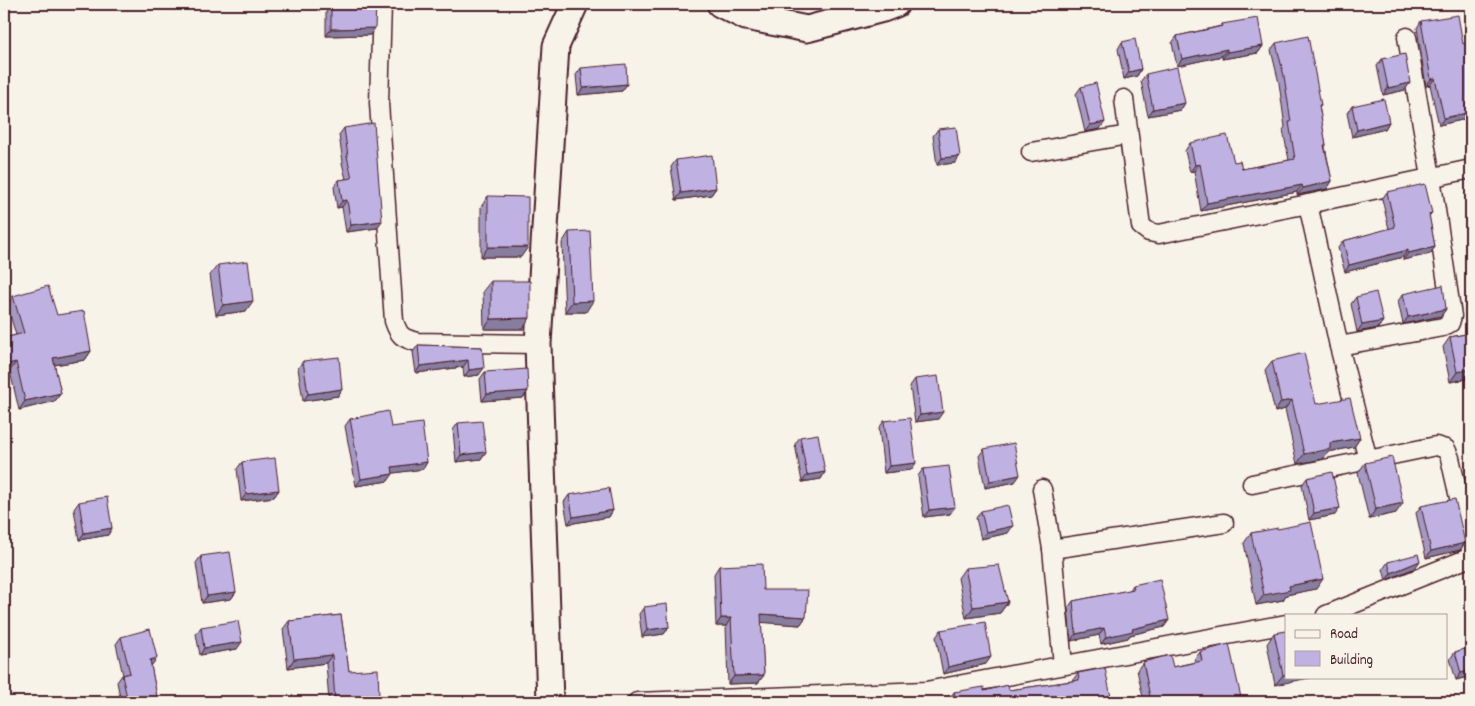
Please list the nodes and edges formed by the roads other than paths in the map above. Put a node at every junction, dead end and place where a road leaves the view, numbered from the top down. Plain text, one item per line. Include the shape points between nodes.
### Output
1 (382, 4) edge
2 (575, 4) edge
3 (720, 4) edge
4 (896, 4) edge
5 (1407, 37) dead end
6 (1124, 99) dead end
7 (1128, 134) junction
8 (1032, 152) dead end
9 (1471, 169) edge
10 (1431, 178) junction
11 (1308, 204) junction
12 (538, 344) junction
13 (1339, 346) junction
14 (1368, 460) junction
15 (1252, 484) dead end
16 (1042, 489) dead end
17 (1224, 523) dead end
18 (1052, 549) junction
19 (1471, 550) edge
20 (1471, 557) edge
21 (1328, 614) edge
22 (1285, 624) edge
23 (1063, 665) junction
24 (927, 696) edge
25 (550, 702) edge
26 (636, 702) edge

1 - 12 street via 378,104 394,321 398,333 417,342
2 - 12 main road via 556,46
3 - 4 main road via 746,17 807,30
5 - 10 street
6 - 7 street
7 - 8 street
7 - 11 street via 1141,226 1149,232 1159,234
9 - 10 street
10 - 11 street
10 - 13 street via 1452,316 1450,323
11 - 13 street
12 - 25 main road
13 - 14 street
14 - 15 street
14 - 19 street via 1436,446 1446,449
16 - 18 street
17 - 18 street
18 - 23 street
20 - 21 street
22 - 23 street
23 - 24 street
24 - 26 street

